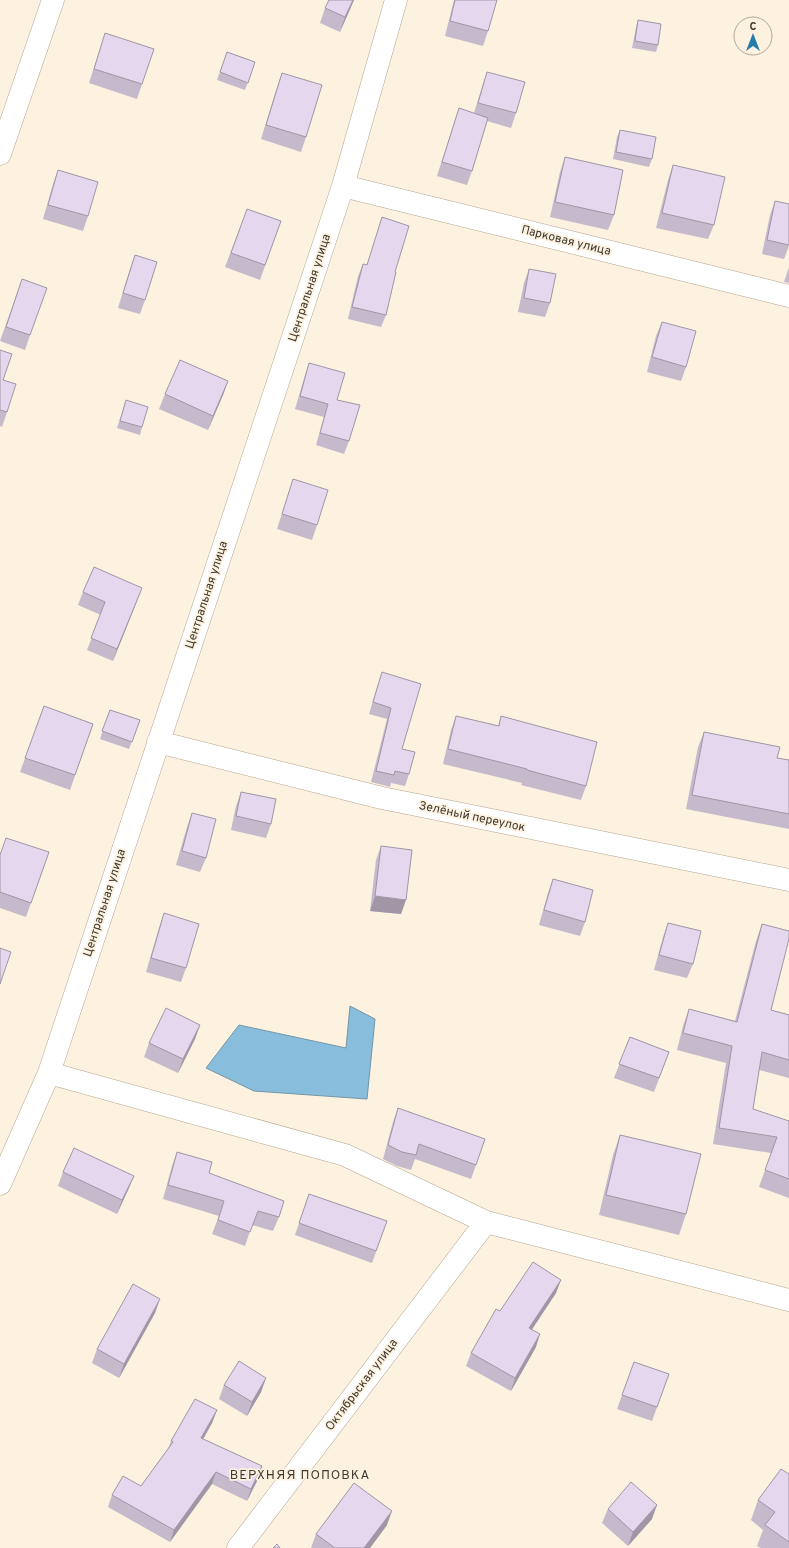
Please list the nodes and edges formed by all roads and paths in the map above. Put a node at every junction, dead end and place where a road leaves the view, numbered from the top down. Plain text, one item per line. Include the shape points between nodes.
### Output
1 (53, 0) edge
2 (396, 0) edge
3 (0, 154) edge
4 (343, 186) junction
5 (789, 296) edge
6 (158, 742) junction
7 (789, 880) edge
8 (49, 1073) junction
9 (0, 1184) edge
10 (486, 1222) junction
11 (789, 1300) edge
12 (238, 1548) edge

1 - 3 street
2 - 4 street, Центральная улица
4 - 5 street, Парковая улица
4 - 6 street, Центральная улица
6 - 7 street, Зелёный переулок via 382,798
6 - 8 street, Центральная улица
8 - 9 street, Центральная улица
8 - 10 street via 345,1155
10 - 11 street
10 - 12 street, Октябрьская улица

